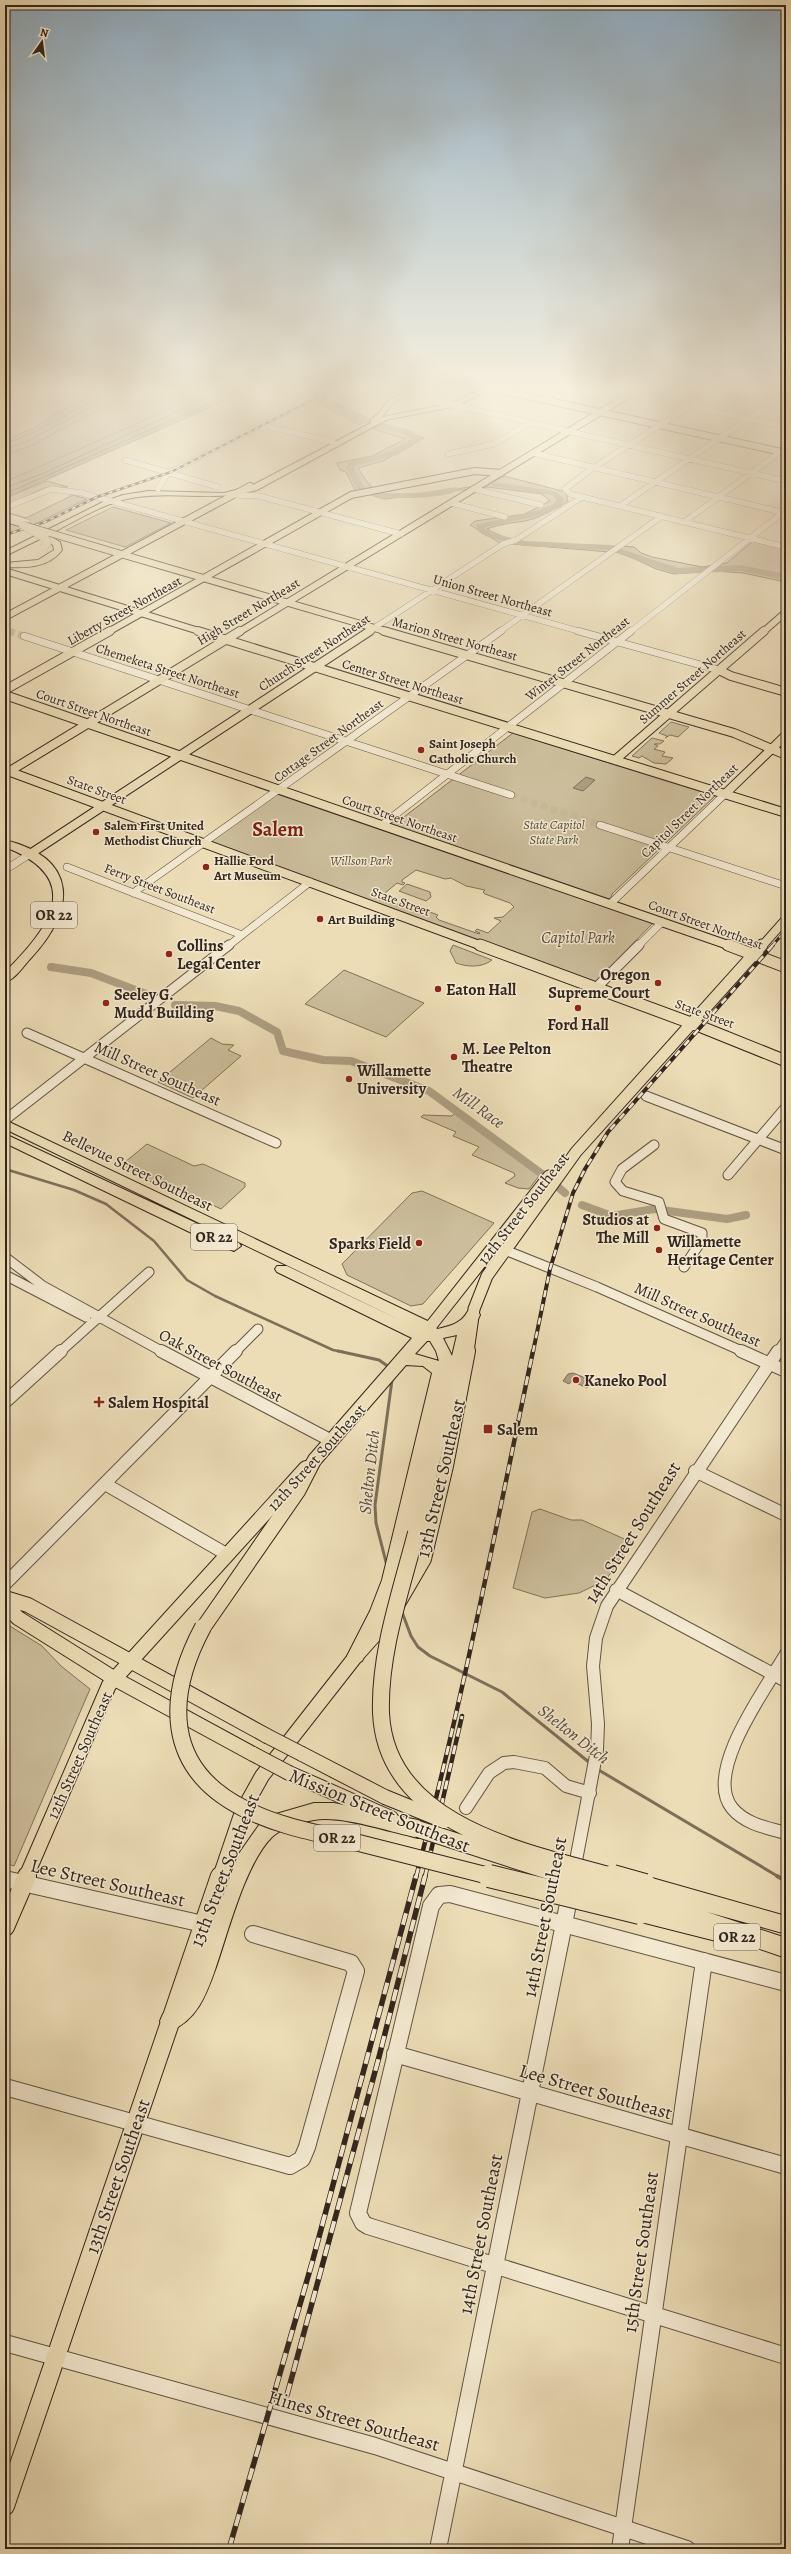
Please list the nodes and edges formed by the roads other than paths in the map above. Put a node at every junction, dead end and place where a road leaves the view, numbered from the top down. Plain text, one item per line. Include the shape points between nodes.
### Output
1 (87, 507) edge
2 (99, 507) edge
3 (134, 507) edge
4 (213, 507) edge
5 (302, 507) edge
6 (330, 507) edge
7 (444, 507) edge
8 (468, 507) edge
9 (566, 507) edge
10 (625, 507) edge
11 (704, 507) edge
12 (764, 507) edge
13 (320, 512) junction
14 (785, 512) edge
15 (5, 515) edge
16 (505, 516) dead end
17 (662, 516) junction
18 (5, 520) edge
19 (186, 522) junction
20 (684, 522) junction
21 (25, 523) junction
22 (401, 534) junction
23 (42, 535) junction
24 (751, 538) junction
25 (264, 544) junction
26 (786, 547) edge
27 (5, 548) edge
28 (5, 554) edge
29 (123, 555) junction
30 (5, 561) edge
31 (5, 565) edge
32 (346, 566) junction
33 (5, 571) edge
34 (203, 578) junction
35 (57, 590) junction
36 (434, 590) junction
37 (287, 603) junction
38 (786, 612) edge
39 (141, 614) junction
40 (523, 616) junction
41 (5, 617) edge
42 (374, 628) junction
43 (24, 636) tunnel mouth
44 (226, 640) junction
45 (618, 642) junction
46 (73, 652) junction
47 (467, 655) junction
48 (315, 667) junction
49 (719, 670) junction
50 (159, 680) junction
51 (564, 684) junction
52 (5, 690) edge
53 (786, 690) edge
54 (5, 695) edge
55 (409, 696) junction
56 (687, 697) junction
57 (647, 708) junction
58 (250, 710) junction
59 (668, 714) junction
60 (71, 717) junction
61 (88, 723) junction
62 (508, 727) junction
63 (80, 728) junction
64 (786, 735) edge
65 (346, 741) junction
66 (771, 749) junction
67 (180, 755) junction
68 (786, 755) edge
69 (615, 760) junction
70 (6, 772) edge
71 (448, 774) junction
72 (279, 789) junction
73 (725, 794) junction
74 (511, 795) tunnel mouth
75 (102, 806) junction
76 (786, 813) edge
77 (600, 824) tunnel mouth
78 (382, 825) junction
79 (203, 843) junction
80 (5, 844) edge
81 (669, 847) junction
82 (30, 854) junction
83 (67, 867) dead end
84 (5, 870) edge
85 (306, 886) junction
86 (786, 886) edge
87 (133, 893) junction
88 (610, 904) junction
89 (786, 909) edge
90 (786, 919) edge
91 (662, 922) junction
92 (242, 936) junction
93 (750, 953) junction
94 (786, 967) edge
95 (5, 979) edge
96 (596, 988) junction
97 (688, 1022) junction
98 (27, 1033) dead end
99 (767, 1052) junction
100 (786, 1056) edge
101 (84, 1058) junction
102 (786, 1061) edge
103 (646, 1096) dead end
104 (786, 1107) edge
105 (5, 1120) edge
106 (5, 1124) edge
107 (5, 1138) edge
108 (758, 1139) junction
109 (276, 1143) dead end
110 (654, 1145) dead end
111 (786, 1150) edge
112 (728, 1175) dead end
113 (499, 1248) junction
114 (5, 1257) edge
115 (684, 1267) dead end
116 (149, 1272) dead end
117 (5, 1275) edge
118 (484, 1282) junction
119 (98, 1318) junction
120 (471, 1318) junction
121 (258, 1329) dead end
122 (429, 1334) junction
123 (786, 1340) edge
124 (401, 1361) junction
125 (769, 1363) junction
126 (443, 1366) junction
127 (786, 1371) edge
128 (210, 1377) junction
129 (448, 1396) junction
130 (5, 1402) edge
131 (330, 1440) junction
132 (314, 1460) junction
133 (696, 1471) junction
134 (105, 1484) junction
135 (786, 1515) edge
136 (409, 1535) junction
137 (228, 1555) junction
138 (5, 1584) edge
139 (616, 1590) junction
140 (5, 1598) edge
141 (5, 1605) edge
142 (383, 1615) junction
143 (786, 1654) edge
144 (356, 1656) joint
145 (131, 1662) junction
146 (774, 1675) junction
147 (115, 1679) junction
148 (786, 1681) edge
149 (590, 1790) junction
150 (466, 1808) dead end
151 (378, 1816) junction
152 (462, 1828) junction
153 (786, 1833) edge
154 (5, 1879) edge
155 (23, 1884) junction
156 (643, 1899) junction
157 (203, 1924) junction
158 (564, 1925) junction
159 (786, 1925) edge
160 (5, 1927) edge
161 (253, 1934) dead end
162 (786, 1948) edge
163 (704, 1961) junction
164 (786, 1983) edge
165 (170, 2021) junction
166 (395, 2054) junction
167 (5, 2087) edge
168 (530, 2094) junction
169 (136, 2123) junction
170 (678, 2135) junction
171 (786, 2166) edge
172 (495, 2265) junction
173 (652, 2314) junction
174 (5, 2343) edge
175 (786, 2356) edge
176 (56, 2357) junction
177 (454, 2471) junction
178 (5, 2506) edge
179 (623, 2527) junction
180 (438, 2549) edge
181 (620, 2549) edge
182 (687, 2549) edge

1 - 27 highway
2 - 23 highway
3 - 19 street, Union Street Northeast
4 - 19 main road
5 - 13 street
6 - 13 main road, Liberty Street Northeast
7 - 22 main road, High Street Northeast
8 - 16 street
9 - 36 street, Church Street Northeast via 516,540 503,544
10 - 17 street
11 - 20 street
12 - 14 street
13 - 22 street
13 - 25 main road, Liberty Street Northeast
14 - 24 street, Winter Street Northeast
15 - 21 street
17 - 20 street
17 - 40 street, Cottage Street Northeast
18 - 21 highway
19 - 25 street, Union Street Northeast
19 - 29 main road
20 - 24 street
21 - 29 main road, Marion Street Northeast, bridge
21 - 30 highway, bridge via 45,538 47,543 44,549 29,557
22 - 32 main road, High Street Northeast
23 - 28 highway
23 - 31 highway via 54,541 58,550 49,558 30,564
24 - 26 street
24 - 45 street, Winter Street Northeast
25 - 32 street, Union Street Northeast
25 - 34 main road, Liberty Street Northeast
29 - 34 main road, Marion Street Northeast
29 - 35 main road
32 - 36 street, Union Street Northeast
32 - 37 main road, High Street Northeast
33 - 35 main road, Center Street Northeast
34 - 37 main road, Marion Street Northeast
34 - 39 main road, Liberty Street Northeast
35 - 39 main road, Center Street Northeast
35 - 41 main road
36 - 40 street, Union Street Northeast
36 - 42 street, Church Street Northeast
37 - 42 main road, Marion Street Northeast
37 - 44 main road, High Street Northeast
38 - 49 main road, Summer Street Northeast
39 - 44 main road, Center Street Northeast
39 - 46 main road, Liberty Street Northeast
40 - 45 street, Union Street Northeast
40 - 47 street, Cottage Street Northeast
42 - 47 main road, Marion Street Northeast
42 - 48 main road, Church Street Northeast
43 - 46 street, Chemeketa Street Northeast
44 - 48 main road, Center Street Northeast
44 - 50 main road, High Street Northeast
45 - 49 street, Union Street Northeast
45 - 51 street, Winter Street Northeast
46 - 50 street, Chemeketa Street Northeast
46 - 52 main road, Liberty Street Northeast
47 - 51 main road, Marion Street Northeast
47 - 55 street, Cottage Street Northeast
48 - 55 main road, Center Street Northeast
48 - 58 main road, Church Street Northeast
49 - 53 main road, Union Street Northeast
49 - 53 main road, Union Street Northeast via 767,687
49 - 56 main road, Summer Street Northeast
50 - 58 street, Chemeketa Street Northeast
50 - 61 main road, High Street Northeast
51 - 57 main road, Marion Street Northeast
51 - 62 street, Winter Street Northeast
54 - 60 main road, Court Street Northeast
55 - 62 main road, Center Street Northeast
55 - 65 street, Cottage Street Northeast
56 - 57 main road via 666,707
56 - 59 main road, Summer Street Northeast
57 - 59 main road, Marion Street Northeast
58 - 65 street, Chemeketa Street Northeast
58 - 67 main road, Church Street Northeast
59 - 66 main road, Marion Street Northeast via 742,736
59 - 69 main road, Summer Street Northeast
60 - 61 main road, Court Street Northeast
60 - 63 main road
61 - 63 main road, High Street Northeast
61 - 67 main road, Court Street Northeast
62 - 69 main road, Center Street Northeast
62 - 71 street, Winter Street Northeast
63 - 70 main road, High Street Northeast
64 - 66 main road, Capitol Street Northeast
65 - 71 street, Chemeketa Street Northeast
65 - 72 street, Cottage Street Northeast
66 - 68 main road, Marion Street Northeast
66 - 73 main road, Capitol Street Northeast
67 - 72 main road, Court Street Northeast
67 - 75 main road, Church Street Northeast
69 - 73 main road, Center Street Northeast
70 - 75 main road, State Street
71 - 74 street, Chemeketa Street Northeast
71 - 78 street, Winter Street Northeast
72 - 78 main road, Court Street Northeast
72 - 79 street, Cottage Street Northeast
73 - 76 main road, Center Street Northeast
73 - 81 street, Capitol Street Northeast
75 - 79 main road, State Street
75 - 82 main road, Church Street Northeast
77 - 81 street
78 - 88 main road, Court Street Northeast
79 - 85 main road, State Street
79 - 87 street, Cottage Street Northeast
80 - 82 highway, OR 22
81 - 86 street
81 - 88 street, Capitol Street Northeast
82 - 84 street
82 - 95 highway, OR 22 via 48,868 55,880 59,896 57,909 39,943
83 - 87 street, Ferry Street Southeast
85 - 92 street
85 - 96 main road, State Street
87 - 92 street, Ferry Street Southeast
88 - 91 main road, Court Street Northeast
89 - 93 main road
90 - 93 main road
91 - 93 main road, Court Street Northeast
91 - 96 street
92 - 101 street
93 - 94 main road, Court Street Northeast
93 - 97 main road, 12th Street Southeast
96 - 97 main road, State Street
97 - 99 main road, State Street
97 - 113 main road, 12th Street Southeast
98 - 101 street, Mill Street Southeast
99 - 100 main road
99 - 102 main road, State Street
101 - 105 street
101 - 109 street, Mill Street Southeast
103 - 108 street
104 - 108 street
106 - 122 highway, Bellevue Street Southeast / OR 22
107 - 122 highway, Bellevue Street Southeast / OR 22 via 207,1235
108 - 111 street
108 - 112 street
110 - 115 street via 647,1154 622,1168 615,1182 623,1191 650,1198 668,1221 703,1235
113 - 118 main road, 13th Street Southeast
113 - 118 main road via 479,1279
113 - 122 main road, 12th Street Southeast
113 - 125 street, Mill Street Southeast via 596,1287
114 - 119 street, Oak Street Southeast via 43,1286
116 - 119 street
117 - 119 street, Oak Street Southeast via 86,1317
118 - 120 main road, 13th Street Southeast
119 - 128 street, Oak Street Southeast
119 - 130 street
120 - 122 highway via 457,1330
120 - 129 highway
120 - 142 main road, 13th Street Southeast, bridge via 470,1342 434,1526 424,1559 412,1583
121 - 128 street
122 - 124 highway, 12th Street Southeast / OR 22
122 - 126 highway, OR 22
123 - 125 street, 14th Street Southeast
124 - 126 highway via 423,1360
124 - 131 highway, 12th Street Southeast / OR 22
125 - 127 street, Mill Street Southeast
125 - 133 street, 14th Street Southeast
126 - 129 highway, OR 22 via 449,1372
126 - 136 highway
128 - 131 street, Oak Street Southeast
128 - 134 street
129 - 136 highway, OR 22
131 - 132 highway, 12th Street Southeast / OR 22
132 - 137 main road, 12th Street Southeast
132 - 156 highway, OR 22, bridge via 298,1491 203,1627 186,1660 178,1683 176,1720 185,1750 202,1778 234,1804 272,1821 309,1831
133 - 135 street
133 - 139 street, 14th Street Southeast
134 - 137 street
134 - 138 street
136 - 142 highway via 390,1580
136 - 152 highway, OR 22, bridge via 382,1691 382,1725 391,1755 408,1784 420,1797
137 - 145 main road, 12th Street Southeast
139 - 146 street
139 - 149 street, 14th Street Southeast via 598,1628 594,1652 598,1724 597,1750
140 - 145 main road, Mission Street Southeast via 28,1606
141 - 147 main road, Mission Street Southeast via 18,1618
142 - 144 highway
143 - 146 street
144 - 157 main road, 13th Street Southeast via 262,1776 250,1796
145 - 147 main road, 12th Street Southeast
145 - 152 main road, Mission Street Southeast, bridge via 385,1797
146 - 148 street
146 - 153 street via 727,1757 724,1790 730,1807 737,1815 758,1826
147 - 151 main road, Mission Street Southeast, bridge via 289,1773
147 - 155 main road, 12th Street Southeast via 109,1685 97,1709
149 - 150 street via 571,1788 541,1766 520,1762 500,1763 485,1779
149 - 158 street, 14th Street Southeast
151 - 156 highway, Mission Street Southeast, bridge via 504,1858
151 - 165 highway, Mission Street Southeast via 314,1811 283,1820 266,1831 245,1861 195,1997
152 - 156 highway, Mission Street Southeast / OR 22, bridge via 532,1852
154 - 155 street, Lee Street Southeast
155 - 157 street, Lee Street Southeast via 103,1899
155 - 160 main road, 12th Street Southeast
156 - 159 highway, Mission Street Southeast / OR 22
156 - 162 highway, Mission Street Southeast
157 - 165 main road, 13th Street Southeast
158 - 163 street
158 - 166 street via 450,1894 439,1895 431,1906
158 - 168 street, 14th Street Southeast
161 - 169 street via 344,1961 355,1968 356,1975 304,2156 290,2166
163 - 164 street
163 - 170 street, 15th Street Southeast
165 - 169 main road, 13th Street Southeast
166 - 168 street, Lee Street Southeast
166 - 172 street via 359,2207 359,2219 368,2226
167 - 169 street
168 - 170 street, Lee Street Southeast
168 - 172 street, 14th Street Southeast
169 - 176 main road, 13th Street Southeast
170 - 171 street, Lee Street Southeast
170 - 173 street, 15th Street Southeast
172 - 173 street
172 - 177 street, 14th Street Southeast
173 - 175 street
173 - 179 street, 15th Street Southeast
174 - 176 street, Hines Street Southeast
176 - 177 street, Hines Street Southeast via 156,2386 211,2398
176 - 178 main road, 13th Street Southeast
177 - 179 street, Hines Street Southeast
177 - 180 street, 14th Street Southeast
179 - 181 street, 15th Street Southeast
179 - 182 street, Hines Street Southeast

